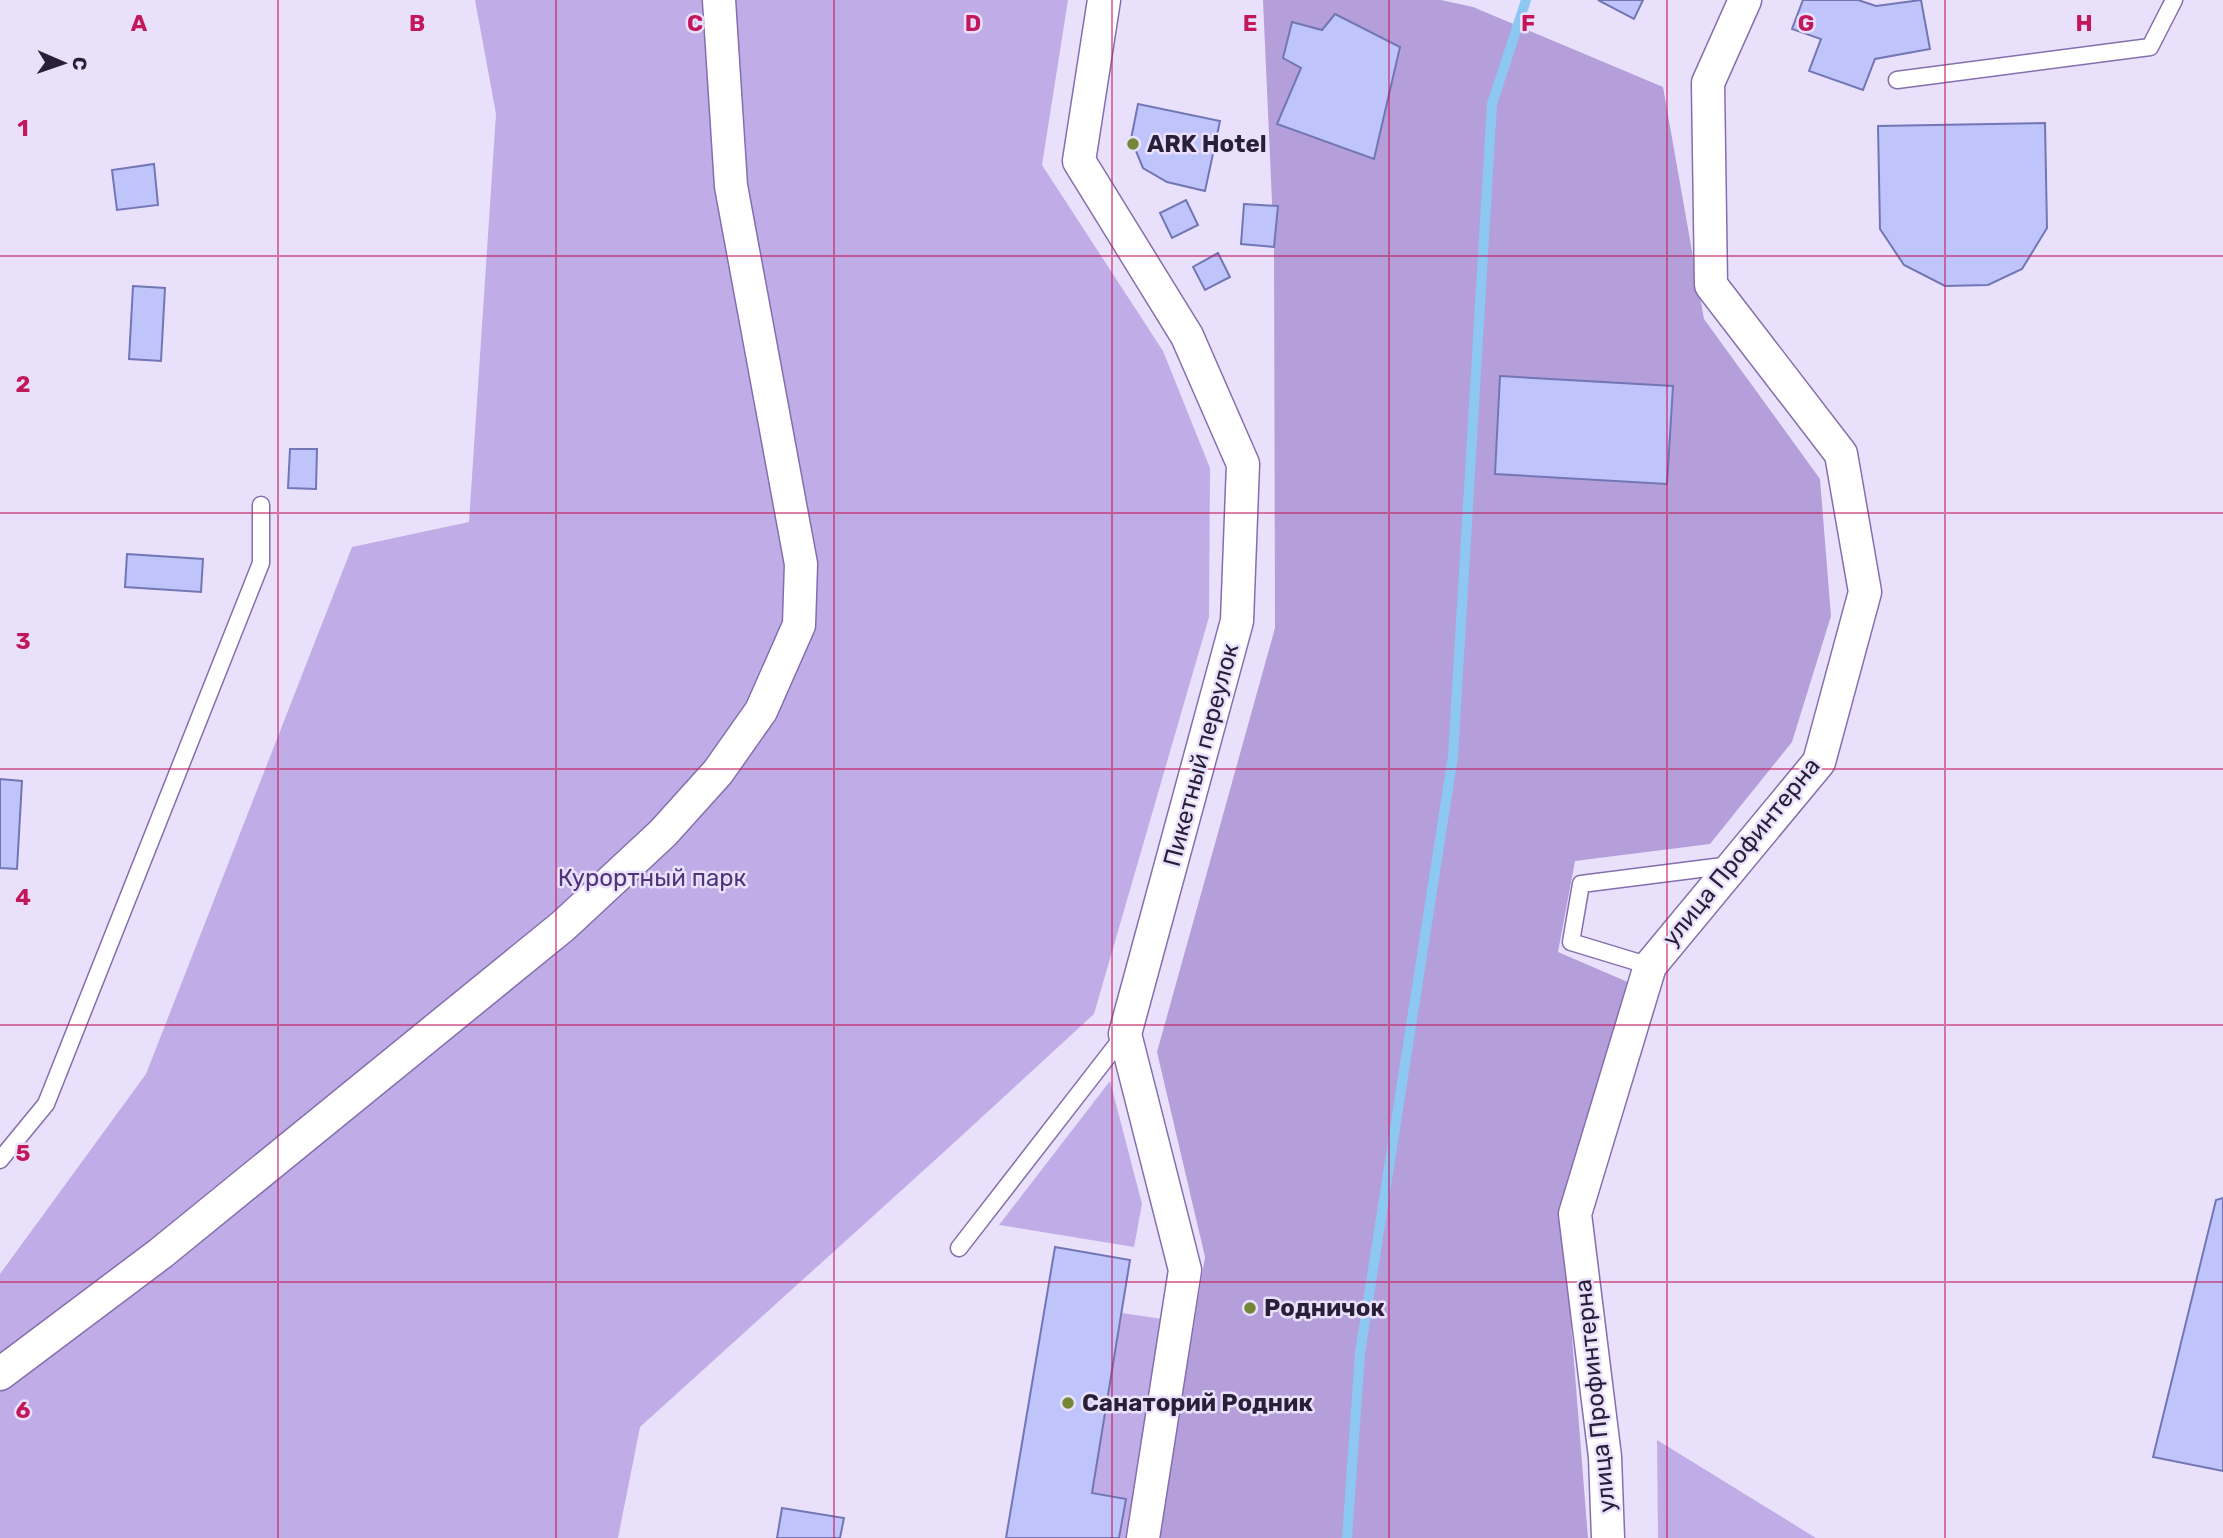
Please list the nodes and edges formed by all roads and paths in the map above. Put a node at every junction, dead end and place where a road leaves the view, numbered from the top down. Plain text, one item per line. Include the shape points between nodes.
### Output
1 (719, 0) edge
2 (1104, 0) edge
3 (1745, 0) edge
4 (2174, 0) edge
5 (1897, 80) dead end
6 (261, 505) dead end
7 (1734, 865) junction
8 (1650, 966) junction
9 (1125, 1034) junction
10 (0, 1160) edge
11 (959, 1248) dead end
12 (0, 1374) edge
13 (1143, 1538) edge
14 (1608, 1538) edge

1 - 12 street via 731,186 802,564 799,625 761,711 718,772 663,833 563,926 161,1253
2 - 9 street, Пикетный переулок via 1079,161 1187,335 1243,464 1237,621
3 - 7 street, улица Профинтерна via 1707,83 1711,285 1841,454 1865,593 1819,762
4 - 5 lane via 2150,47
6 - 10 lane via 261,563 46,1104
7 - 8 street, улица Профинтерна
7 - 8 lane via 1581,884 1572,942
8 - 14 street, улица Профинтерна via 1576,1214 1605,1457
9 - 11 lane
9 - 13 street, Пикетный переулок via 1185,1270

